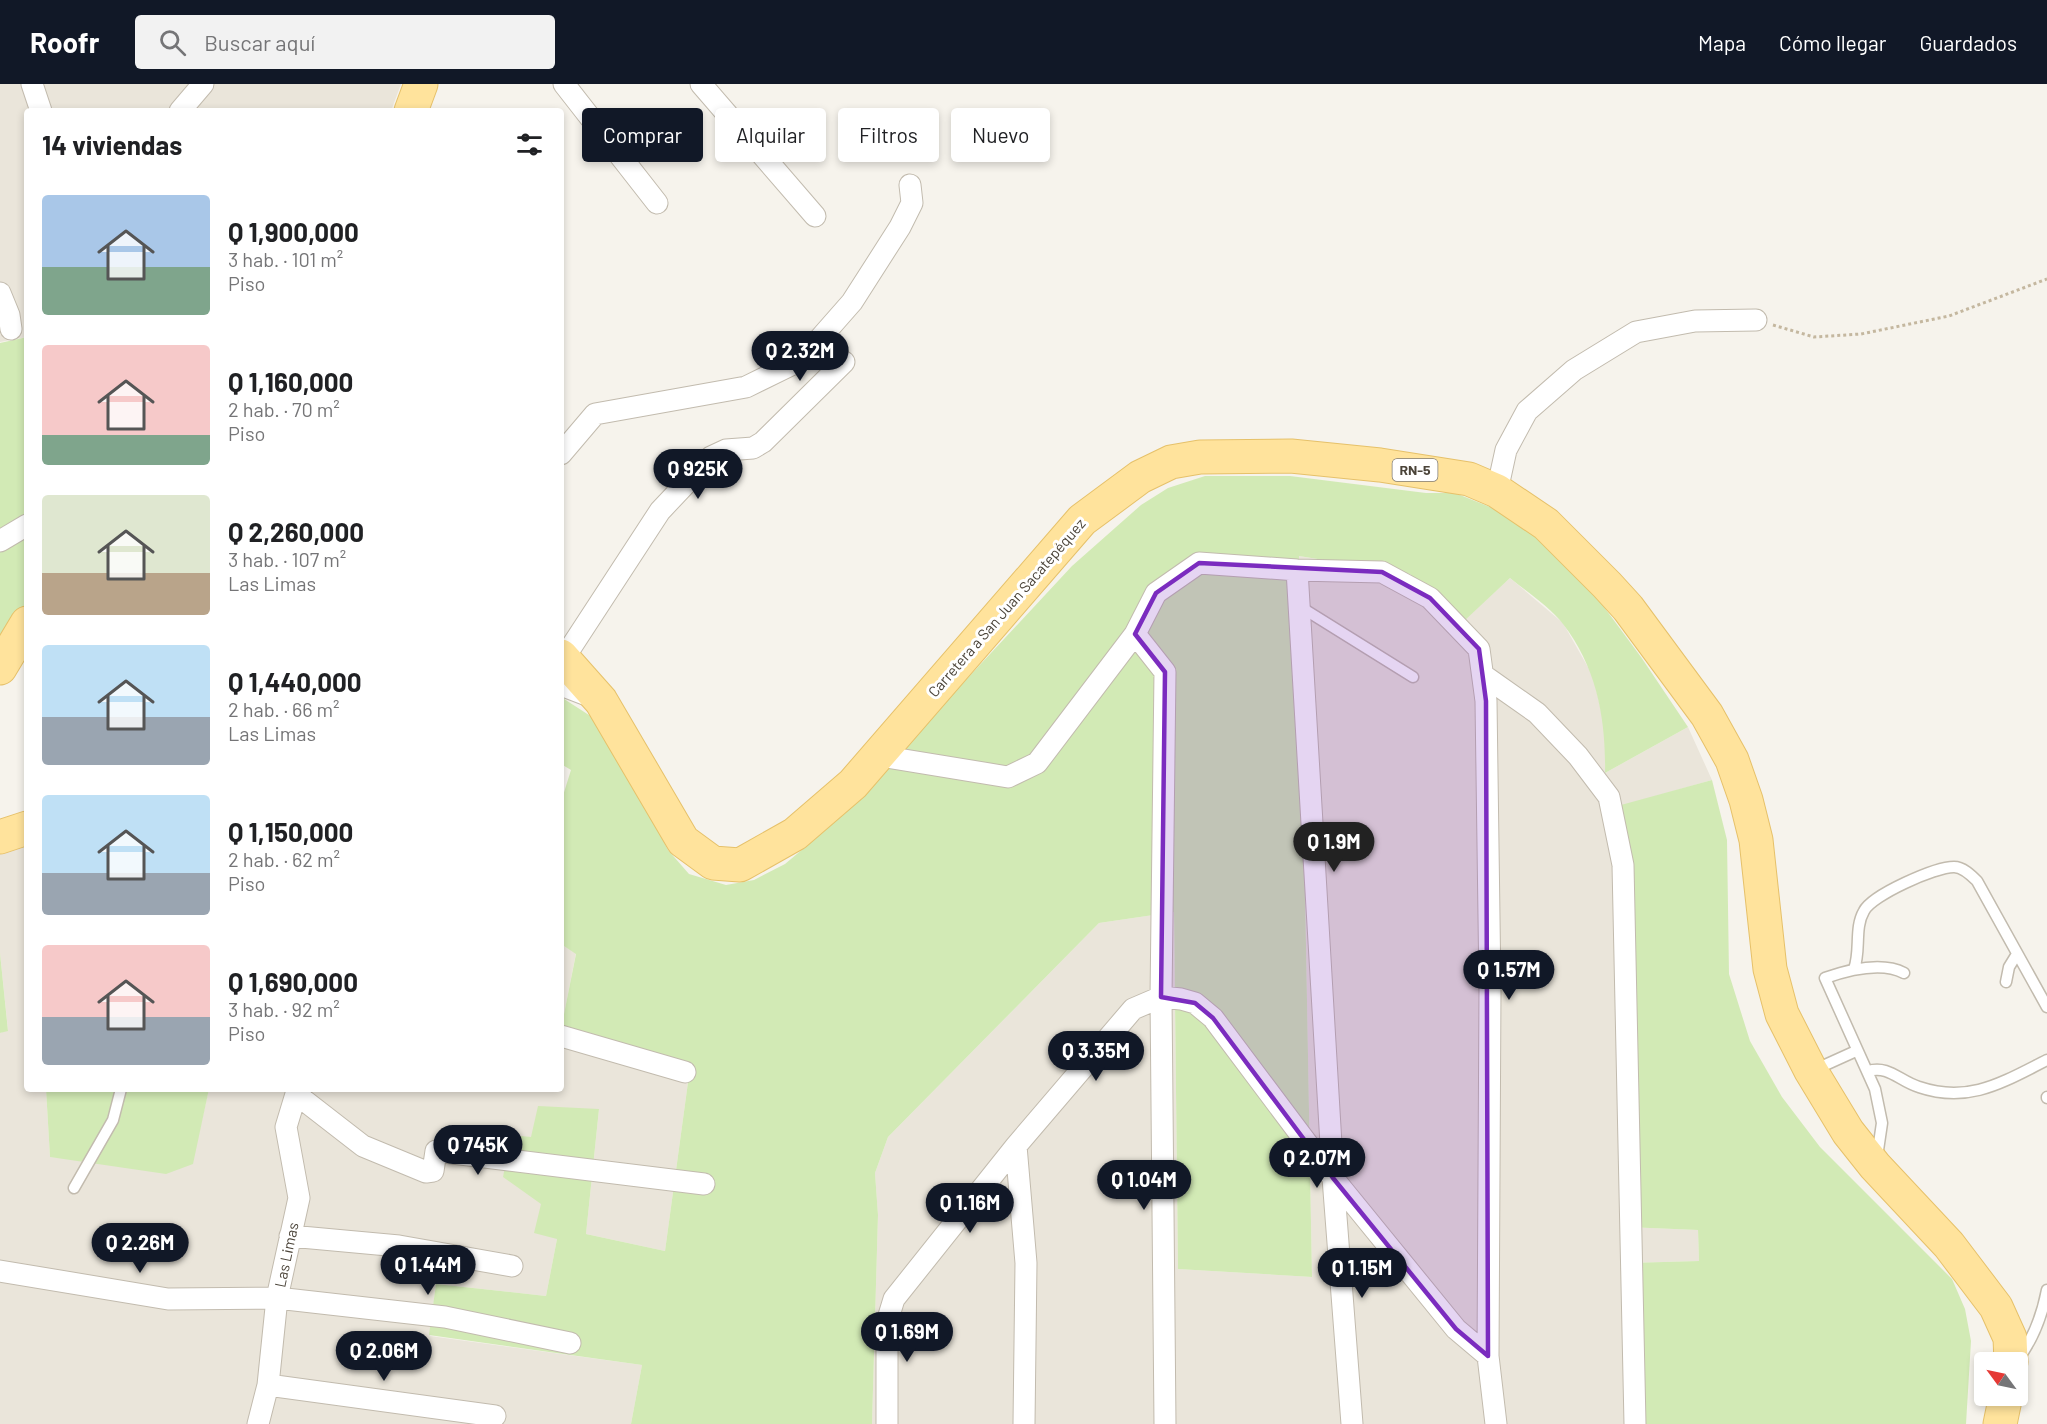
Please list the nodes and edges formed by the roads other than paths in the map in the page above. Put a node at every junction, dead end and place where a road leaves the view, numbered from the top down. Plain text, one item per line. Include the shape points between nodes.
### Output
1 (32, 84) edge
2 (203, 84) edge
3 (421, 84) edge
4 (564, 84) edge
5 (701, 84) edge
6 (40, 108) edge
7 (183, 108) edge
8 (412, 108) edge
9 (910, 185) dead end
10 (657, 203) dead end
11 (815, 216) dead end
12 (0, 293) edge
13 (1756, 320) road end
14 (13, 329) edge
15 (844, 362) dead end
16 (564, 450) edge
17 (1497, 491) junction
18 (24, 527) edge
19 (0, 541) edge
20 (1297, 570) junction
21 (1298, 605) junction
22 (24, 628) edge
23 (1135, 634) junction
24 (564, 663) edge
25 (0, 668) edge
26 (564, 668) edge
27 (1483, 675) junction
28 (1413, 676) dead end
29 (880, 756) junction
30 (24, 829) edge
31 (0, 837) edge
32 (2017, 954) junction
33 (1854, 969) junction
34 (1904, 973) dead end
35 (2006, 982) dead end
36 (1161, 997) junction
37 (2047, 1007) edge
38 (564, 1037) edge
39 (1856, 1051) junction
40 (2047, 1060) edge
41 (1811, 1071) junction
42 (1868, 1071) junction
43 (685, 1072) dead end
44 (120, 1092) edge
45 (299, 1092) edge
46 (1016, 1146) junction
47 (1875, 1166) junction
48 (1333, 1178) junction
49 (704, 1184) dead end
50 (74, 1188) dead end
51 (290, 1236) junction
52 (512, 1266) dead end
53 (0, 1271) edge
54 (2047, 1290) edge
55 (277, 1298) junction
56 (570, 1343) dead end
57 (2011, 1352) edge
58 (2024, 1352) edge
59 (1488, 1356) junction
60 (268, 1385) junction
61 (2004, 1406) edge
62 (495, 1416) dead end
63 (258, 1424) edge
64 (887, 1424) edge
65 (1024, 1424) edge
66 (1165, 1424) edge
67 (1352, 1424) edge
68 (1496, 1424) edge
69 (1635, 1424) edge
70 (2000, 1424) edge

1 - 6 street
2 - 7 street
3 - 8 main road
4 - 10 street
5 - 11 street
9 - 16 street via 912,203 900,227 852,302 801,360 746,387 595,414
12 - 14 street
13 - 17 street via 1695,321 1636,332 1575,369 1527,411 1506,450
15 - 24 street via 762,442 753,448 726,450 711,457 660,511
17 - 29 main road, Carretera a San Juan Sacatepéquez / RN-5 via 1459,477 1301,456 1257,454 1171,462 1119,490 1082,520
17 - 41 main road, Carretera a San Juan Sacatepéquez / RN-5 via 1553,530 1628,608 1707,716 1732,759 1756,840 1770,969 1782,1014
18 - 19 street
20 - 21 street
20 - 23 street via 1199,563 1156,593
20 - 27 street via 1382,572 1430,598 1479,649
21 - 28 lane
21 - 48 street
22 - 25 main road
23 - 29 street via 1037,764 1008,777
23 - 36 street via 1165,672
26 - 29 main road, Carretera a San Juan Sacatepéquez / RN-5 via 601,701 683,841 699,855 720,865 747,862 795,834 821,815
27 - 59 street via 1490,989
27 - 69 street via 1537,713 1578,756 1609,797 1623,865
30 - 31 main road
32 - 33 lane via 1977,881 1955,867 1916,879 1867,905 1859,926 1859,955
32 - 35 lane
32 - 37 lane
33 - 34 lane via 1894,968
33 - 39 lane via 1825,978
36 - 46 street via 1133,1009
36 - 48 street via 1195,1004 1213,1018
36 - 66 street
38 - 43 street
39 - 41 lane
39 - 42 lane
40 - 42 lane via 1984,1090 1969,1093 1919,1087 1885,1069
41 - 47 main road, Carretera a San Juan Sacatepéquez / RN-5 via 1848,1132
42 - 47 lane via 1882,1123
44 - 50 lane via 112,1120
45 - 49 street via 363,1146 426,1172 435,1168 436,1151
45 - 51 street, Las Limas via 286,1127 299,1198
46 - 64 street via 894,1299 887,1322
46 - 65 street via 1026,1263
47 - 57 main road, Carretera a San Juan Sacatepéquez / RN-5 via 1949,1245 1996,1307 2010,1338
48 - 59 street via 1456,1329
48 - 67 street
51 - 52 street via 399,1246
51 - 55 street, Las Limas
53 - 55 street via 168,1299
54 - 58 lane via 2042,1316
55 - 56 street via 446,1317
55 - 60 street, Las Limas
59 - 68 street
60 - 62 street
60 - 63 street, Las Limas
61 - 70 main road

